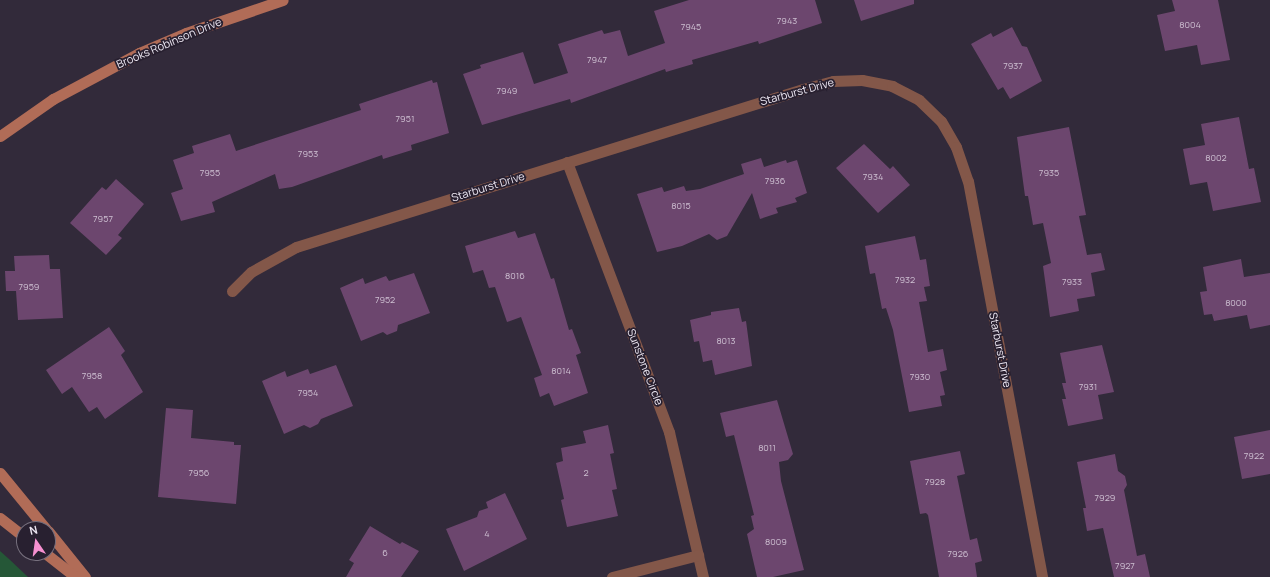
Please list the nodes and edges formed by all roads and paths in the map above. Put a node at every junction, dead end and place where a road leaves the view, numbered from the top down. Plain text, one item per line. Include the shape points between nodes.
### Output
1 (283, 0) edge
2 (0, 136) edge
3 (567, 162) junction
4 (232, 291) dead end
5 (0, 473) edge
6 (0, 518) edge
7 (40, 521) edge
8 (16, 531) edge
9 (56, 541) edge
10 (698, 555) junction
11 (55, 561) edge
12 (76, 577) edge
13 (85, 577) edge
14 (612, 577) edge
15 (703, 577) edge
16 (1042, 577) edge

1 - 2 main road, Brooks Robinson Drive via 186,33 140,53 53,99
3 - 4 street, Starburst Drive via 296,247 251,272
3 - 10 street, Sunstone Circle via 670,432
3 - 16 street, Starburst Drive via 833,81 862,80 892,86 919,100 941,121 956,147 968,181
5 - 7 main road
6 - 8 main road
9 - 13 main road
10 - 14 street
10 - 15 street, Sunstone Circle
11 - 12 main road

